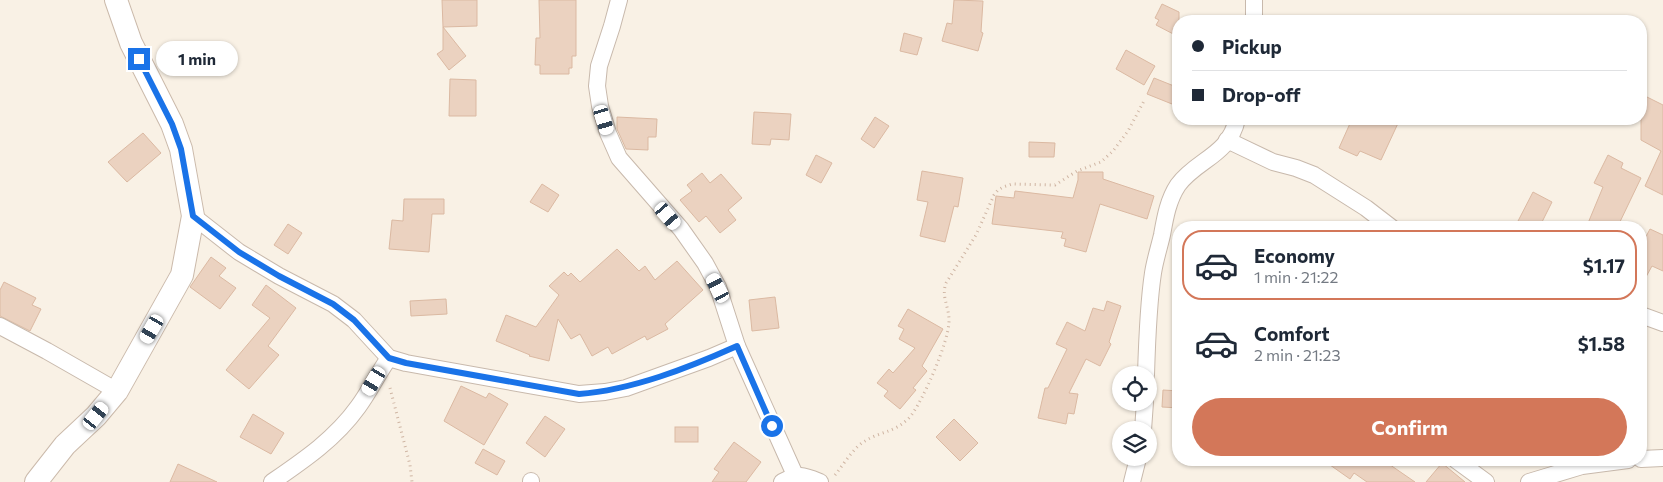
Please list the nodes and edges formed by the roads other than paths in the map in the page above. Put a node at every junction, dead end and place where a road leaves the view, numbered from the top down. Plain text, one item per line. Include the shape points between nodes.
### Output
1 (116, 0) edge
2 (619, 0) edge
3 (1254, 0) edge
4 (1254, 15) edge
5 (1236, 125) edge
6 (1228, 140) junction
7 (193, 216) junction
8 (1383, 221) edge
9 (1647, 317) edge
10 (1663, 323) edge
11 (0, 326) edge
12 (737, 346) junction
13 (386, 363) junction
14 (1146, 366) edge
15 (117, 391) junction
16 (1663, 458) edge
17 (1647, 459) edge
18 (1136, 466) edge
19 (1464, 466) edge
20 (1582, 466) edge
21 (789, 479) edge
22 (36, 482) edge
23 (272, 482) edge
24 (820, 482) edge
25 (1132, 482) edge
26 (1486, 482) edge
27 (1528, 482) edge

1 - 7 street via 131,43 172,124 181,149
2 - 12 street via 598,66 597,86 608,133 619,158 705,263 718,288
3 - 4 street
5 - 6 street
6 - 8 street via 1273,162 1308,171
6 - 14 street via 1179,184 1171,198 1153,273
7 - 13 street via 239,252 333,304 354,320
7 - 15 street via 182,275
9 - 10 street
11 - 15 street
12 - 13 street via 626,388 579,394 406,363
12 - 21 street
13 - 23 street via 336,434
15 - 22 street
16 - 17 street
18 - 25 street
19 - 26 street
20 - 27 street
21 - 24 street via 809,477

